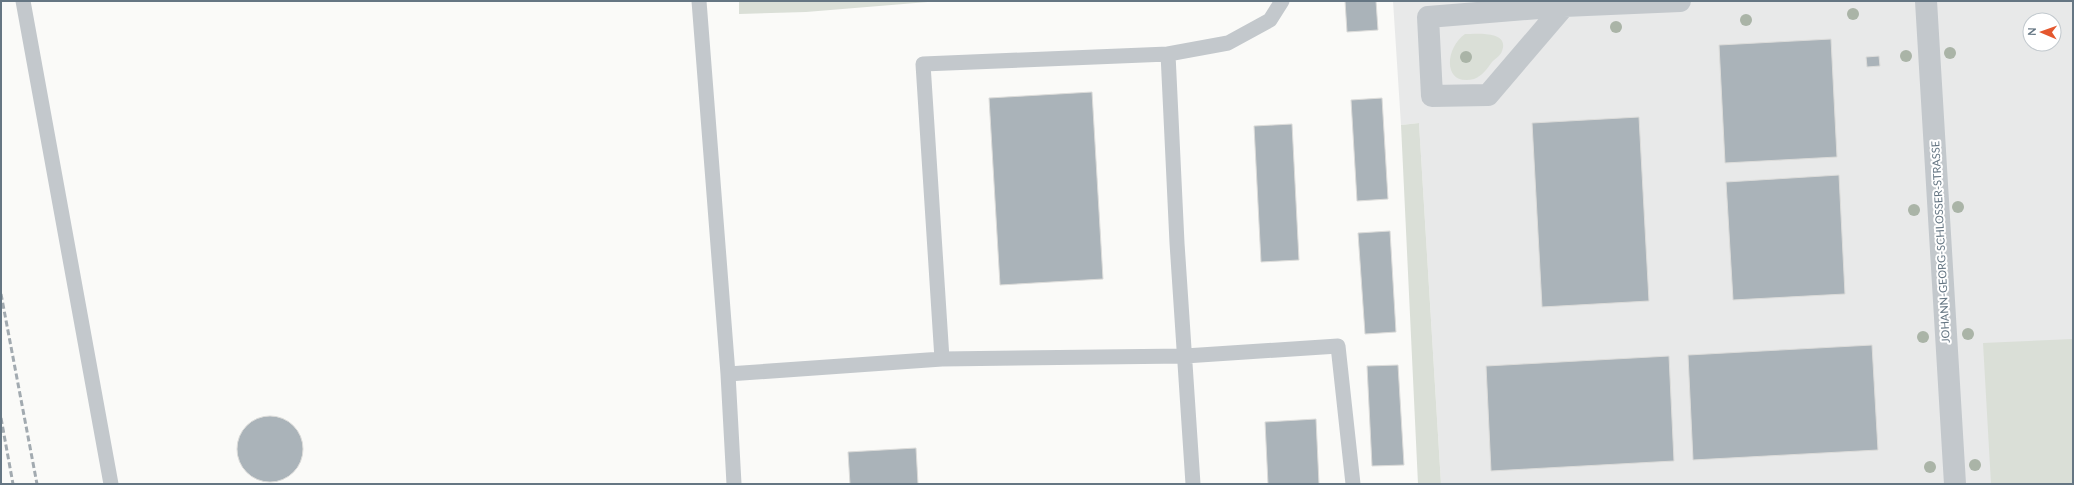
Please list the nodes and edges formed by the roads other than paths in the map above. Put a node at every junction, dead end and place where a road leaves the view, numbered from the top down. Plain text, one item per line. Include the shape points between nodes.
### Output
1 (23, 1) edge
2 (699, 1) edge
3 (1282, 1) edge
4 (1680, 1) edge
5 (1926, 1) edge
6 (1564, 6) junction
7 (1168, 54) junction
8 (1185, 356) junction
9 (942, 359) junction
10 (728, 374) junction
11 (111, 484) edge
12 (734, 484) edge
13 (1193, 484) edge
14 (1353, 484) edge
15 (1955, 484) edge

1 - 11 lane
2 - 10 lane
3 - 7 lane via 1270,20 1228,43
4 - 6 street
5 - 15 street, JOHANN-GEORG-SCHLOSSER-STRASSE
6 - 6 street via 1428,17 1432,96 1488,95
7 - 8 lane
7 - 9 lane via 923,64
8 - 9 lane
8 - 13 lane
8 - 14 lane via 1338,346
9 - 10 lane
10 - 12 lane

